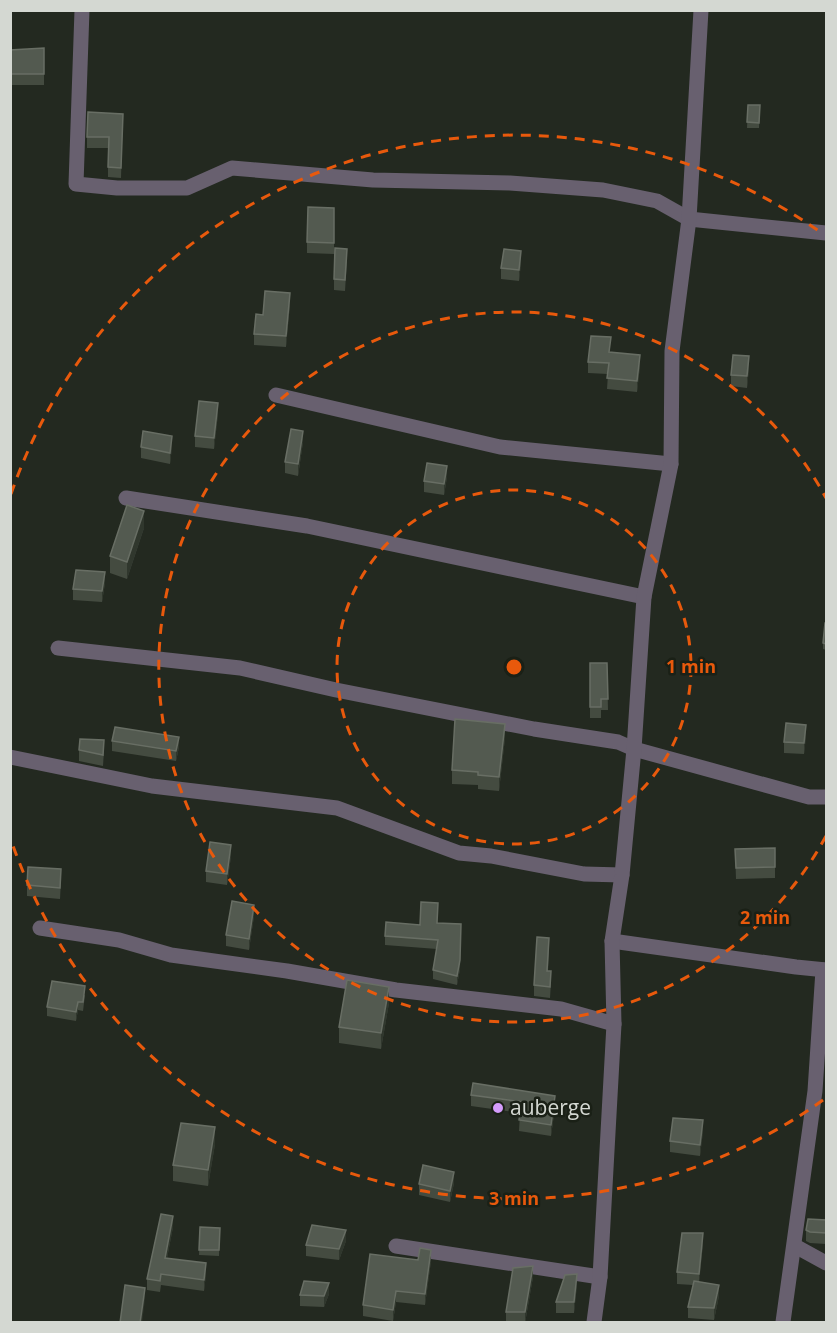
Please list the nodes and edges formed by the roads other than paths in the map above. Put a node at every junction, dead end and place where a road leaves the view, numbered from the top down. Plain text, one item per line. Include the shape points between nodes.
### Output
1 (82, 10) edge
2 (701, 10) edge
3 (690, 219) junction
4 (826, 233) edge
5 (276, 395) dead end
6 (671, 464) junction
7 (126, 498) dead end
8 (644, 597) junction
9 (58, 648) dead end
10 (634, 749) junction
11 (10, 757) edge
12 (826, 797) edge
13 (622, 875) junction
14 (40, 928) dead end
15 (612, 941) junction
16 (825, 970) edge
17 (614, 1024) junction
18 (821, 1092) edge
19 (396, 1246) dead end
20 (795, 1246) junction
21 (826, 1263) edge
22 (600, 1277) junction
23 (594, 1323) edge
24 (783, 1323) edge

1 - 3 street via 76,184 187,188 232,168 373,180 510,183 603,190 657,201
2 - 3 street
3 - 4 street
3 - 6 street via 672,351
5 - 6 street via 500,447
6 - 8 street
7 - 8 street via 307,526
8 - 10 street
9 - 10 street via 240,668 429,709 618,742
10 - 12 street via 809,797
10 - 13 street
11 - 13 street via 152,786 337,808 459,853 584,874
13 - 15 street
14 - 17 street via 119,940 171,955 396,990 561,1009
15 - 16 street
15 - 17 street
16 - 18 street
17 - 22 street
18 - 20 street
19 - 22 street
20 - 21 street
20 - 24 street
22 - 23 street

